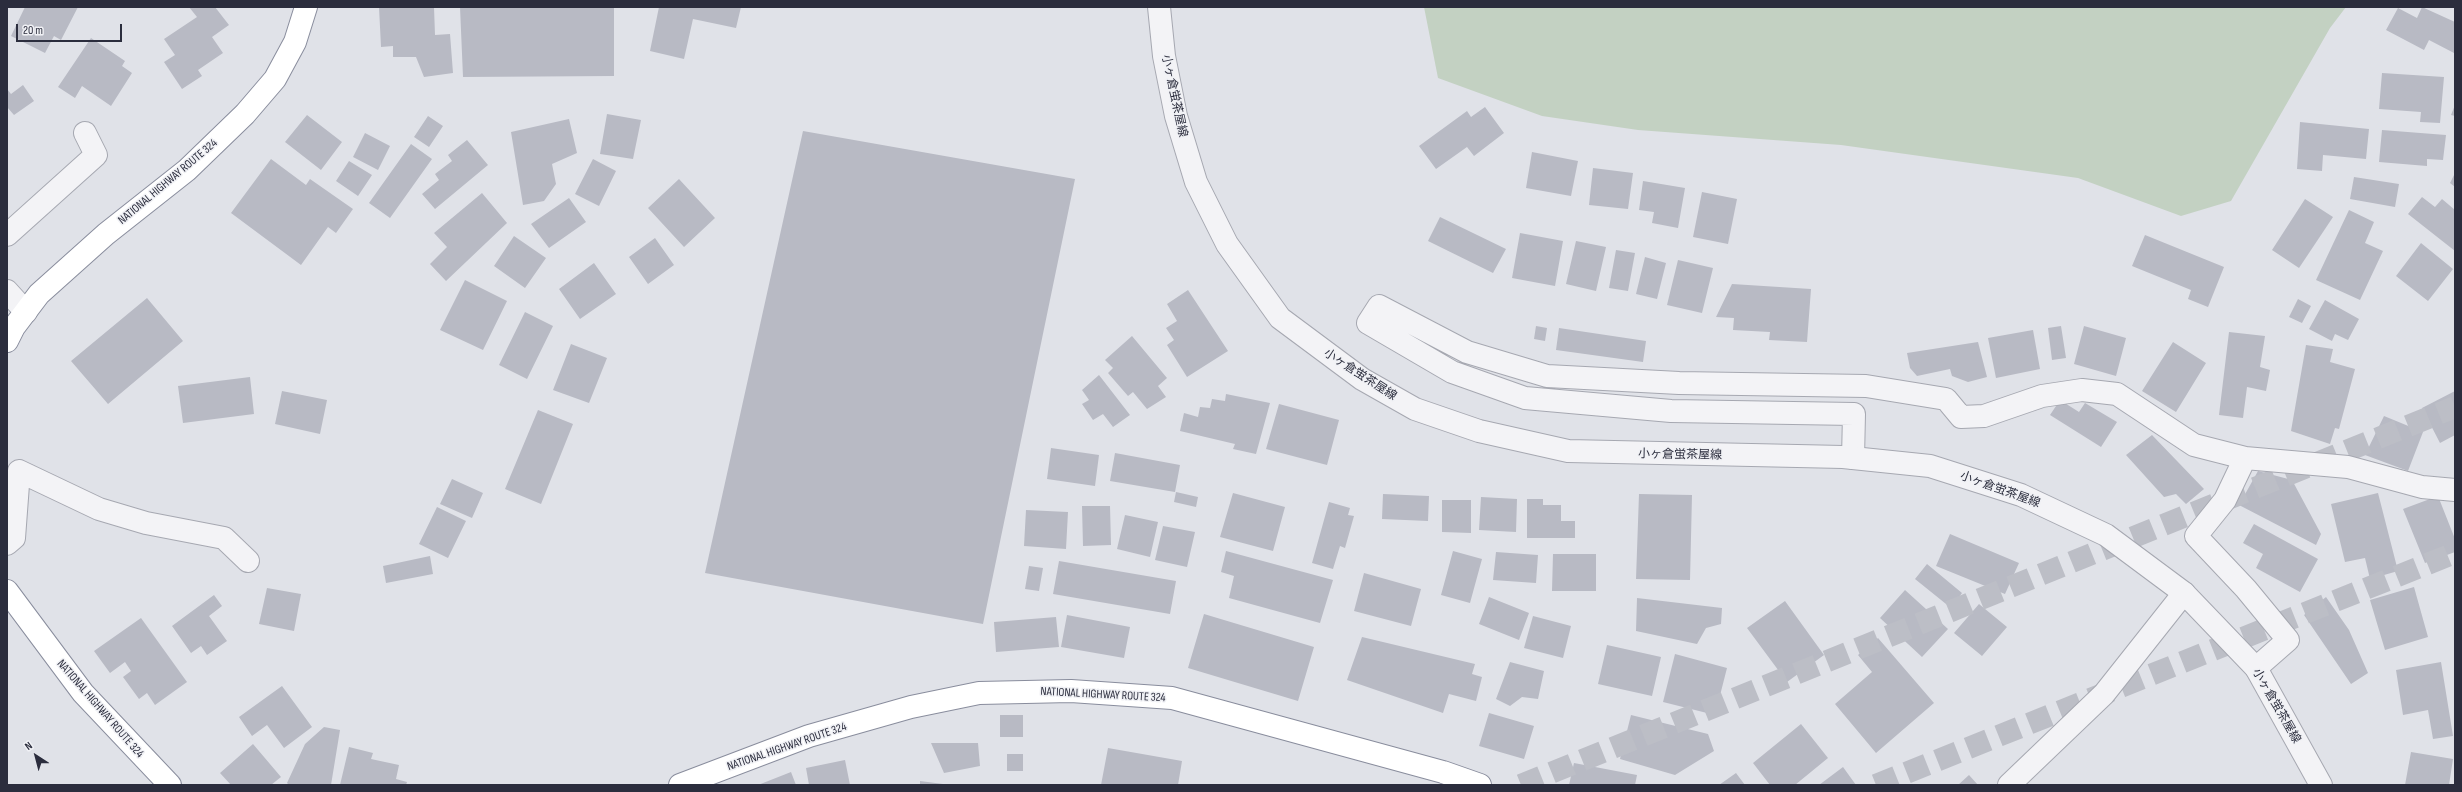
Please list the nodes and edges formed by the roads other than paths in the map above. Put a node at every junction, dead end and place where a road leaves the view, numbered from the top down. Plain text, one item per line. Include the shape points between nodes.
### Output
1 (306, 7) edge
2 (1159, 7) edge
3 (85, 133) dead end
4 (7, 235) edge
5 (7, 290) edge
6 (26, 312) junction
7 (7, 341) edge
8 (1853, 458) junction
9 (2245, 458) junction
10 (2455, 490) edge
11 (7, 544) edge
12 (248, 562) dead end
13 (7, 591) edge
14 (2184, 593) junction
15 (2256, 668) junction
16 (170, 785) edge
17 (680, 785) edge
18 (1480, 785) edge
19 (2009, 785) edge
20 (2321, 785) edge

1 - 6 highway, NATIONAL HIGHWAY ROUTE 324 via 295,42 275,79 245,114 187,170 89,249 39,294
2 - 8 street, 小ヶ倉蛍茶屋線 via 1164,56 1176,116 1196,182 1227,244 1280,318 1362,379 1415,409 1479,430 1568,451
3 - 4 street via 96,155
5 - 6 street
6 - 7 highway, NATIONAL HIGHWAY ROUTE 324
8 - 9 street via 1854,414 1671,411 1525,398 1452,372 1368,323 1379,306 1467,352 1547,376 1679,383 1866,386 1946,399 1961,417 1984,416 2042,396 2082,390 2117,394 2194,445
8 - 14 street, 小ヶ倉蛍茶屋線 via 1930,466 2021,495 2106,534
9 - 10 street via 2348,468 2422,487
9 - 15 street via 2225,500 2196,536 2246,589 2288,640
11 - 12 street via 14,538 19,471 99,509 146,523 224,538
13 - 16 highway, NATIONAL HIGHWAY ROUTE 324 via 83,693
14 - 15 street, 小ヶ倉蛍茶屋線
14 - 19 street via 2104,694
15 - 20 street, 小ヶ倉蛍茶屋線
17 - 18 highway, NATIONAL HIGHWAY ROUTE 324 via 809,736 911,707 979,693 1071,691 1172,698 1444,772

